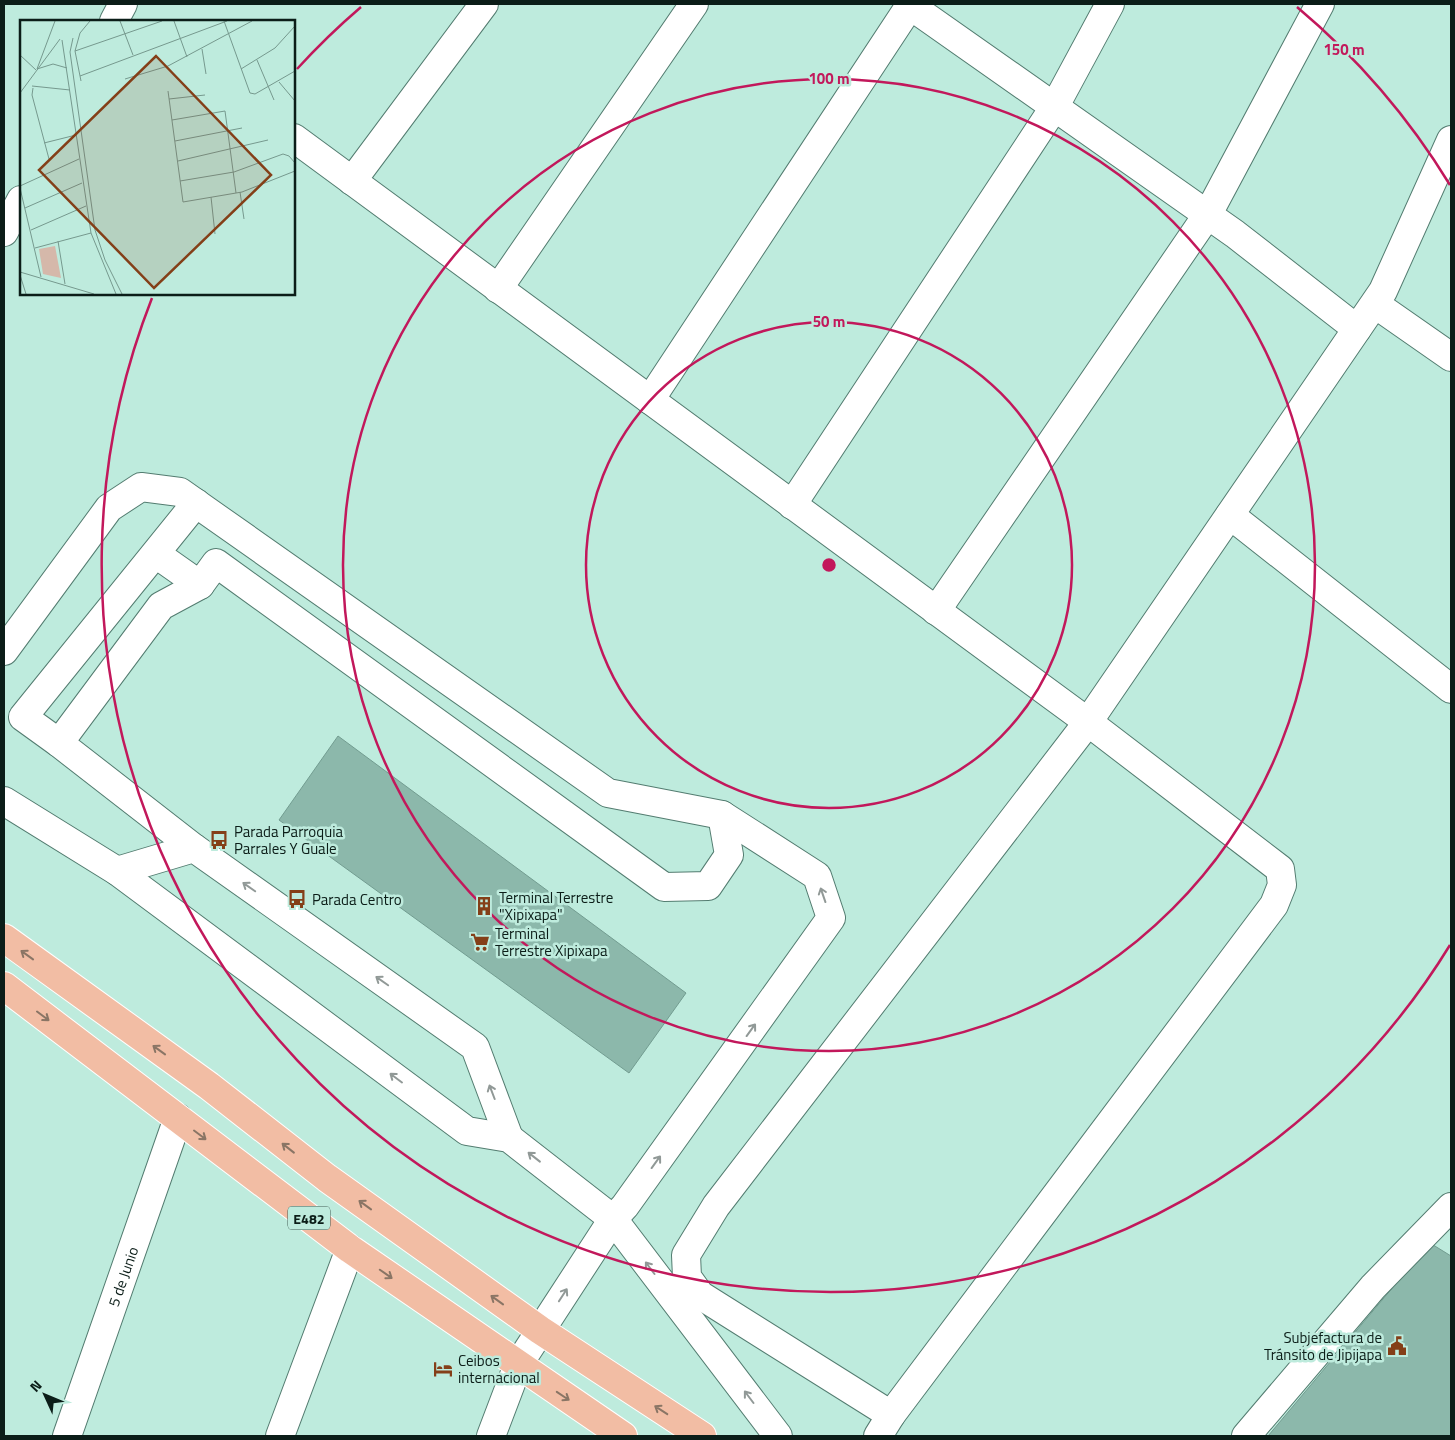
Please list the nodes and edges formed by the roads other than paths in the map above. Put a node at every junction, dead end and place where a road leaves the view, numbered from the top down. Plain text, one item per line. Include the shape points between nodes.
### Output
1 (122, 4) edge
2 (484, 4) edge
3 (694, 4) edge
4 (910, 4) edge
5 (1110, 4) edge
6 (1320, 4) edge
7 (114, 20) edge
8 (1055, 106) junction
9 (295, 139) edge
10 (1451, 140) edge
11 (352, 182) junction
12 (20, 202) edge
13 (1208, 214) junction
14 (4, 232) edge
15 (498, 289) junction
16 (1375, 304) junction
17 (1357, 330) junction
18 (1451, 357) edge
19 (650, 400) junction
20 (196, 503) junction
21 (792, 505) junction
22 (1230, 515) junction
23 (156, 554) junction
24 (200, 585) junction
25 (936, 611) junction
26 (4, 651) edge
27 (1451, 689) edge
28 (1088, 722) junction
29 (59, 743) junction
30 (4, 801) edge
31 (722, 815) junction
32 (194, 848) junction
33 (118, 871) junction
34 (4, 938) edge
35 (5, 989) edge
36 (178, 1118) junction
37 (509, 1138) junction
38 (1451, 1207) edge
39 (613, 1219) junction
40 (350, 1249) junction
41 (540, 1330) junction
42 (518, 1365) junction
43 (884, 1425) edge
44 (67, 1436) edge
45 (280, 1436) edge
46 (491, 1436) edge
47 (623, 1436) edge
48 (702, 1436) edge
49 (778, 1436) edge
50 (1246, 1436) edge

1 - 7 street
2 - 11 street
3 - 15 street
4 - 8 street
4 - 19 street
5 - 8 street
6 - 13 street
8 - 13 street
8 - 21 street
9 - 11 street
10 - 16 street via 1384,291
11 - 15 street
12 - 14 street
13 - 17 street
13 - 25 street
15 - 19 street
16 - 17 street
16 - 18 street
17 - 22 street
19 - 21 street
20 - 23 street
20 - 26 street via 180,492 141,487 109,508
20 - 31 street via 608,793
21 - 25 street
22 - 27 street
22 - 28 street
23 - 24 street
23 - 29 street via 23,717
24 - 29 street via 161,606
24 - 31 street via 216,563 664,887 708,886 729,855
25 - 28 street
28 - 43 street via 1280,869 1282,885 1274,905
28 - 43 street via 716,1206 686,1255 687,1277 700,1295
29 - 32 street
30 - 33 street
39 -> 31 street via 831,918 817,876
32 - 33 street
37 -> 32 street via 475,1047
37 -> 33 street via 467,1131
41 -> 34 highway, E482 via 327,1178 208,1086
35 -> 36 highway, E482
36 -> 40 highway, E482
36 - 44 street, 5 de Junio
39 -> 37 street
38 - 50 street via 1373,1287
41 -> 39 street
49 -> 39 street
40 -> 42 highway, E482
40 - 45 street
41 - 42 street
48 -> 41 highway, E482
42 - 46 street
42 -> 47 highway, E482

